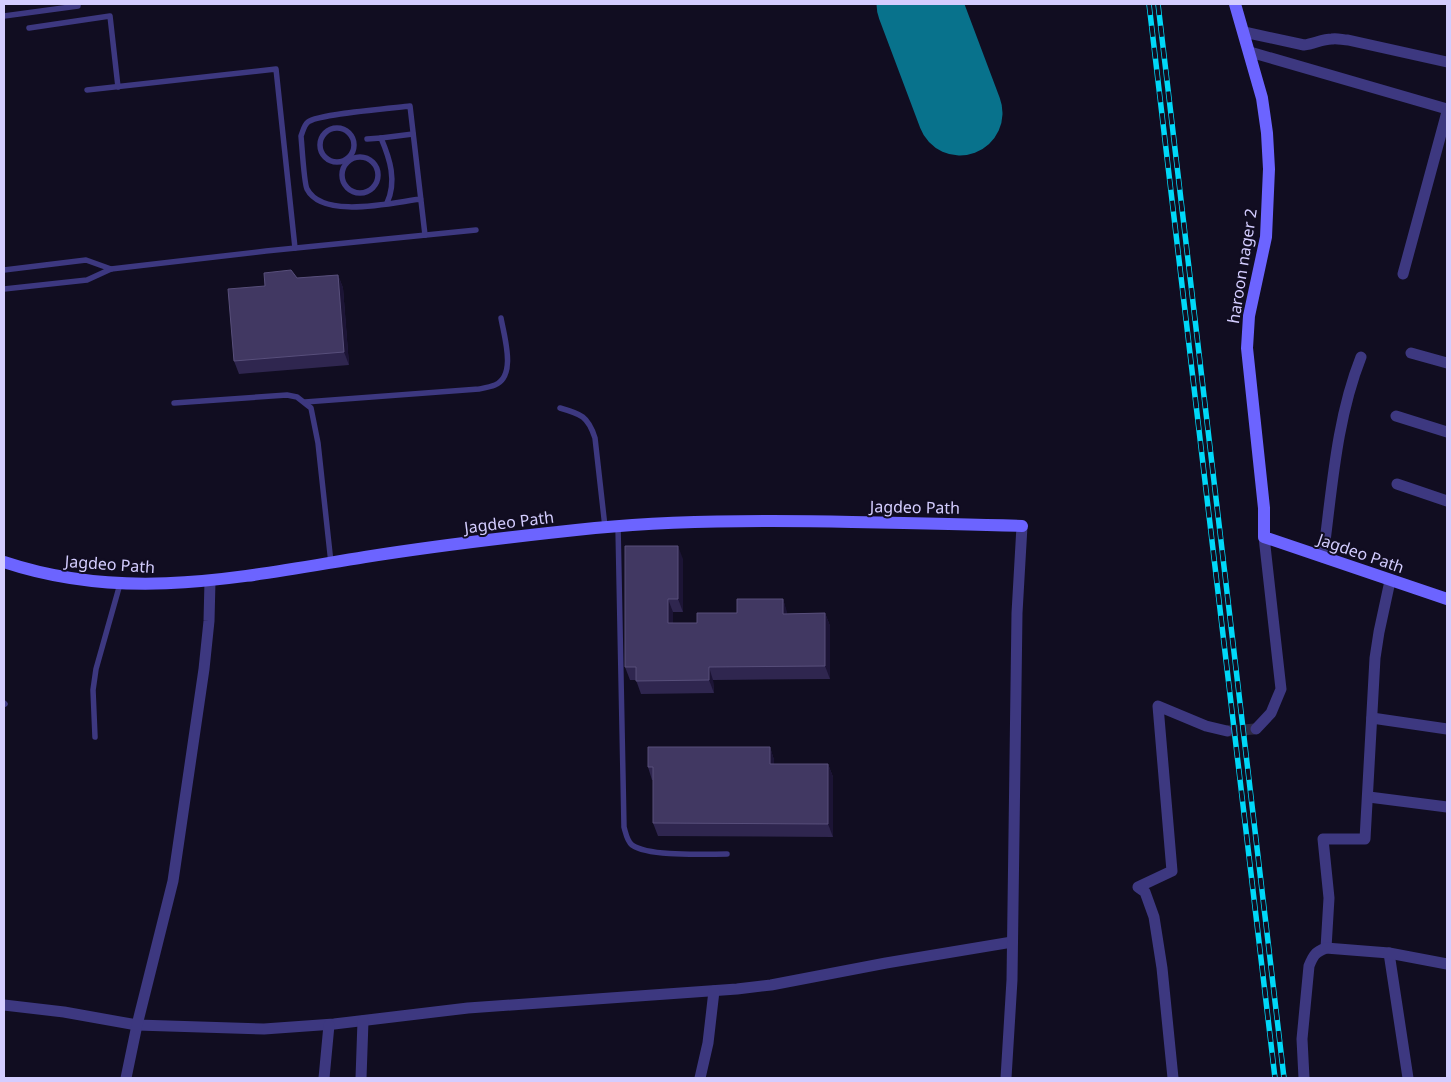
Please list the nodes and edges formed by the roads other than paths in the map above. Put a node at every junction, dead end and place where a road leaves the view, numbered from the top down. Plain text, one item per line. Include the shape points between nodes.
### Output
1 (78, 4) edge
2 (1235, 4) edge
3 (4, 16) edge
4 (28, 28) dead end
5 (1244, 32) junction
6 (1250, 52) junction
7 (1447, 62) edge
8 (118, 87) junction
9 (87, 90) dead end
10 (1447, 111) edge
11 (413, 134) junction
12 (381, 138) junction
13 (367, 139) dead end
14 (347, 160) junction
15 (358, 193) junction
16 (421, 199) junction
17 (387, 203) junction
18 (360, 206) junction
19 (476, 230) dead end
20 (425, 235) junction
21 (295, 248) junction
22 (111, 269) junction
23 (4, 270) edge
24 (1403, 274) dead end
25 (4, 289) edge
26 (501, 318) dead end
27 (1411, 353) dead end
28 (1361, 356) dead end
29 (1447, 364) edge
30 (174, 402) dead end
31 (305, 402) junction
32 (560, 408) dead end
33 (1396, 416) dead end
34 (1447, 432) edge
35 (1397, 484) dead end
36 (1447, 501) edge
37 (1022, 526) joint
38 (612, 527) junction
39 (1264, 537) junction
40 (1323, 557) junction
41 (4, 562) edge
42 (331, 563) junction
43 (210, 581) junction
44 (1390, 581) junction
45 (120, 584) junction
46 (1447, 599) edge
47 (1372, 718) junction
48 (1256, 729) dead end
49 (1447, 729) edge
50 (1227, 730) tunnel mouth
51 (95, 737) dead end
52 (1369, 797) junction
53 (1447, 807) edge
54 (727, 854) dead end
55 (1012, 942) junction
56 (1326, 948) junction
57 (1389, 953) junction
58 (1447, 964) edge
59 (714, 991) junction
60 (4, 1005) edge
61 (363, 1021) junction
62 (328, 1025) junction
63 (136, 1026) junction
64 (126, 1078) edge
65 (324, 1078) edge
66 (361, 1078) edge
67 (700, 1078) edge
68 (1006, 1078) edge
69 (1173, 1078) edge
70 (1304, 1078) edge
71 (1408, 1078) edge

1 - 3 lane
2 - 5 main road, haroon nager 2
4 - 8 lane via 110,16
5 - 6 main road, haroon nager 2
5 - 7 street via 1304,45 1333,38 1348,40
6 - 10 street
6 - 39 main road, haroon nager 2 via 1265,116 1269,169 1266,237 1249,316 1247,348 1264,508
8 - 9 lane
8 - 21 lane via 276,69
10 - 24 street
11 - 12 lane
11 - 16 lane
11 - 18 lane via 410,106 322,116 308,122 301,136 307,189 319,201 329,205
12 - 13 lane
12 - 17 lane via 393,184
14 - 14 lane via 354,147 351,136 338,128 327,131 320,146 324,157 334,162
14 - 15 lane via 342,178 348,189
14 - 15 lane via 364,157 377,169 374,186
15 - 18 lane
16 - 17 lane
16 - 20 lane
17 - 18 lane
19 - 20 lane
20 - 21 lane
21 - 22 lane
22 - 23 lane via 86,260
22 - 25 lane via 88,280
26 - 31 lane via 508,367 505,377 496,385
27 - 29 street
28 - 40 street via 1350,384 1343,417
30 - 31 lane via 273,395 297,397
31 - 42 lane via 311,408 318,443
32 - 38 lane via 577,412 591,425
33 - 34 street
35 - 36 street
37 - 38 main road, Jagdeo Path via 776,521
37 - 55 street via 1016,642
38 - 42 main road, Jagdeo Path
38 - 54 lane via 627,839 651,851
39 - 40 main road, Jagdeo Path
39 - 48 street via 1281,689 1271,713
40 - 44 main road, Jagdeo Path
41 - 45 main road, Jagdeo Path via 59,576
42 - 43 main road, Jagdeo Path
43 - 45 main road, Jagdeo Path
43 - 63 street via 204,669 177,856
44 - 46 main road, Jagdeo Path
44 - 47 street via 1379,632
45 - 51 lane via 96,669
47 - 49 street
47 - 52 street
50 - 69 street via 1206,726 1158,706 1172,871 1138,887 1145,892 1154,917
52 - 53 street
52 - 56 street via 1365,839 1323,839 1329,898
55 - 59 street via 771,985
55 - 68 street
56 - 57 street
56 - 70 street via 1313,955 1309,966 1302,1039
57 - 58 street
57 - 71 street
59 - 61 street via 484,1007
59 - 67 street
60 - 63 street via 64,1012
61 - 62 street
61 - 66 street
62 - 63 street via 264,1029
62 - 65 street
63 - 64 street

